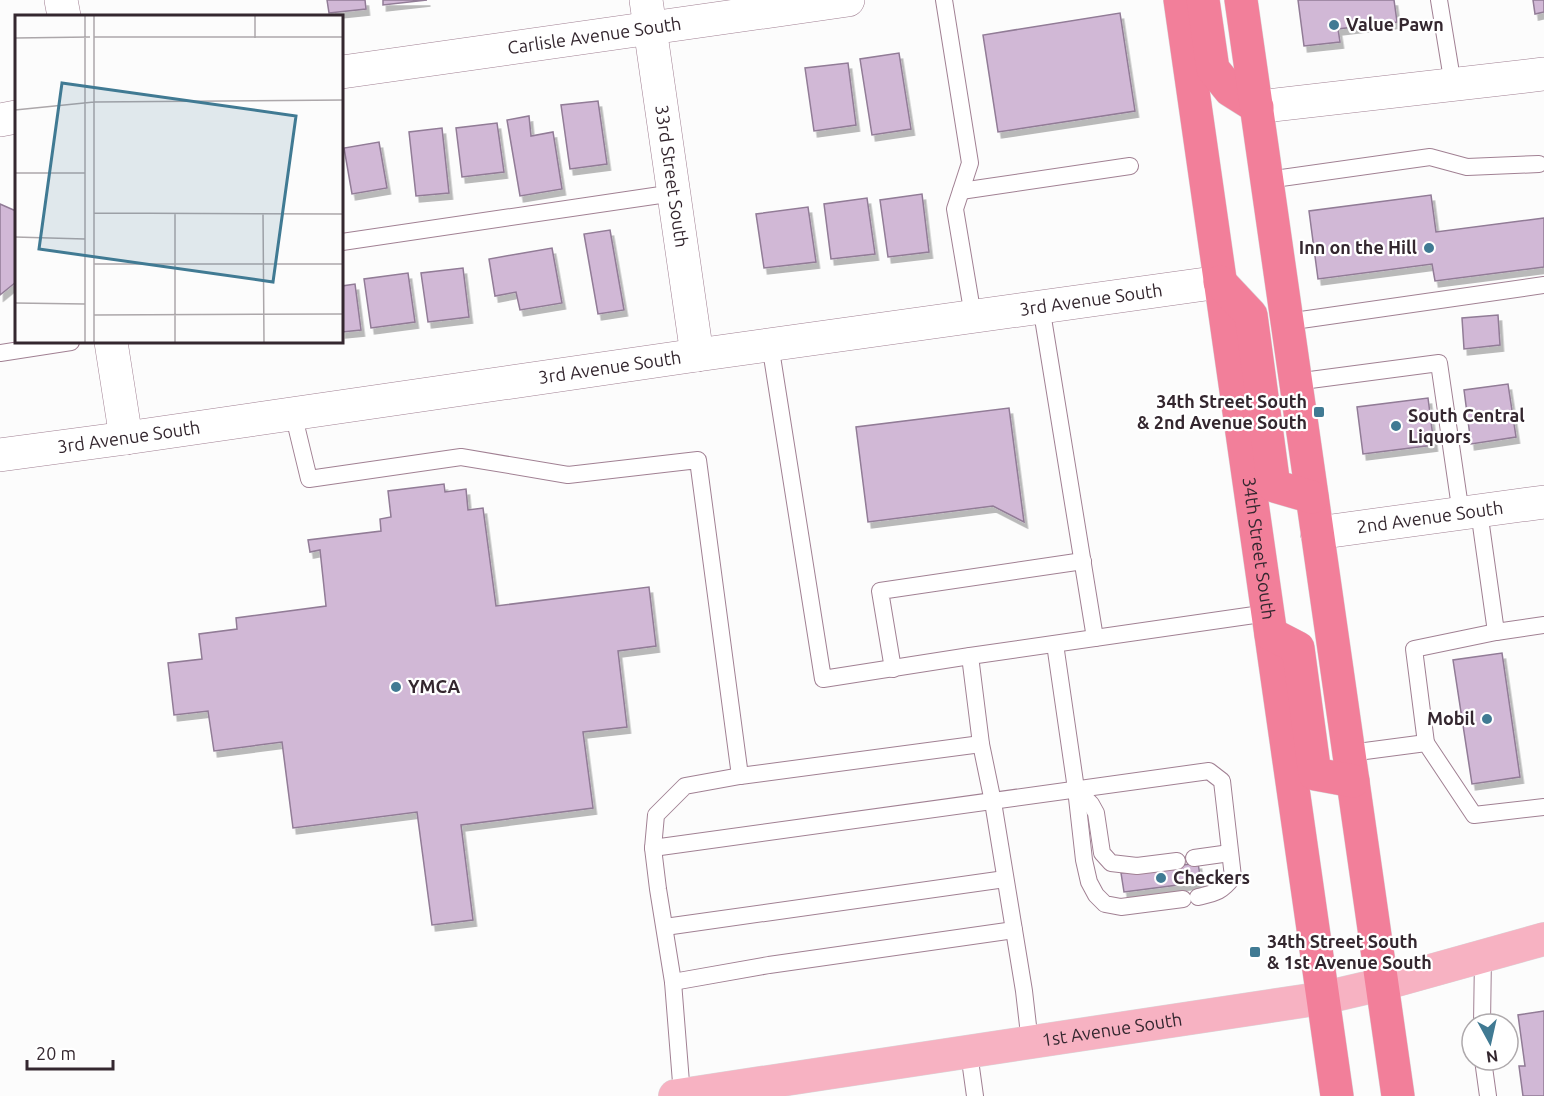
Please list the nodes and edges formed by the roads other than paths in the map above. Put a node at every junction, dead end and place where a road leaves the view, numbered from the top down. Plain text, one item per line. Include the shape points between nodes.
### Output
1 (62, 0) edge
2 (848, 0) edge
3 (944, 0) edge
4 (1180, 0) edge
5 (1203, 0) edge
6 (1241, 0) edge
7 (1439, 0) edge
8 (648, 14) edge
9 (64, 15) edge
10 (344, 72) edge
11 (1544, 74) edge
12 (1453, 85) junction
13 (1257, 107) junction
14 (15, 117) edge
15 (0, 120) edge
16 (1539, 164) dead end
17 (1130, 166) dead end
18 (1267, 180) junction
19 (961, 191) junction
20 (674, 193) junction
21 (344, 242) edge
22 (1221, 282) junction
23 (1544, 285) edge
24 (1041, 306) junction
25 (973, 316) junction
26 (1287, 322) junction
27 (58, 344) edge
28 (111, 344) edge
29 (770, 344) junction
30 (0, 353) edge
31 (697, 355) junction
32 (1295, 382) junction
33 (293, 413) junction
34 (126, 438) junction
35 (0, 455) edge
36 (1312, 497) junction
37 (1544, 502) edge
38 (1470, 512) junction
39 (1317, 533) junction
40 (1083, 561) junction
41 (1269, 624) junction
42 (1544, 625) edge
43 (1496, 632) junction
44 (1095, 638) junction
45 (1055, 644) junction
46 (970, 657) junction
47 (893, 669) junction
48 (1426, 743) junction
49 (981, 744) junction
50 (1352, 767) junction
51 (740, 776) junction
52 (1076, 789) junction
53 (993, 802) junction
54 (1544, 807) edge
55 (653, 848) junction
56 (1230, 853) junction
57 (1005, 879) junction
58 (665, 927) junction
59 (1014, 930) junction
60 (1544, 939) edge
61 (1483, 956) junction
62 (673, 982) junction
63 (1383, 984) junction
64 (1323, 998) junction
65 (1482, 1012) edge
66 (1030, 1043) junction
67 (969, 1053) junction
68 (1484, 1072) edge
69 (678, 1095) edge
70 (975, 1096) edge
71 (1336, 1096) edge
72 (1398, 1096) edge
73 (1488, 1096) edge

1 - 9 street
2 - 8 street, Carlisle Avenue South
3 - 19 lane via 970,163
4 - 22 highway, 34th Street South
5 - 13 highway via 1213,69 1230,90
6 - 13 highway
7 - 12 lane
8 - 10 street, Carlisle Avenue South
8 - 20 street, 33rd Street South
11 - 12 street
12 - 13 street
13 - 18 highway
14 - 15 street
16 - 18 lane via 1467,167 1430,157
17 - 19 lane
18 - 26 highway
19 - 25 lane via 956,209
20 - 21 lane
20 - 31 street, 33rd Street South
22 - 24 street, 3rd Avenue South
22 - 36 highway via 1251,315 1274,486
22 - 41 highway, 34th Street South
23 - 26 lane
24 - 25 street, 3rd Avenue South
24 - 40 lane
25 - 29 street, 3rd Avenue South
26 - 32 highway
27 - 30 lane
28 - 34 street
29 - 31 street, 3rd Avenue South
29 - 47 lane via 824,680
31 - 33 street, 3rd Avenue South
32 - 36 highway
32 - 38 lane via 1439,363
33 - 34 street, 3rd Avenue South
33 - 51 lane via 309,479 461,457 568,475 698,460
34 - 35 street, 3rd Avenue South
36 - 39 highway
37 - 38 street, 2nd Avenue South
38 - 39 street, 2nd Avenue South
38 - 43 lane
39 - 50 highway
40 - 44 lane
40 - 47 lane via 880,591
41 - 44 lane
41 - 50 highway via 1298,648 1315,774
41 - 64 highway, 34th Street South
42 - 43 lane
43 - 48 lane via 1414,649
44 - 45 lane
45 - 46 lane
45 - 52 lane
46 - 47 lane
46 - 49 lane
48 - 50 lane
48 - 54 lane via 1474,815
49 - 51 lane
49 - 53 lane
50 - 63 highway
51 - 55 lane via 685,786 656,815
52 - 53 lane
52 - 56 lane via 1096,813 1102,853 1111,863 1137,866
52 - 56 lane via 1209,771 1222,782
52 - 56 lane via 1089,882 1105,904 1121,908 1214,893 1225,888 1233,877
53 - 55 lane
53 - 57 lane
55 - 58 lane
57 - 58 lane
57 - 59 lane
58 - 62 lane
59 - 62 lane
59 - 66 lane
60 - 61 main road, 1st Avenue South
61 - 63 main road, 1st Avenue South
61 - 65 lane
62 - 69 lane
63 - 64 main road, 1st Avenue South
63 - 72 highway
64 - 66 main road, 1st Avenue South
64 - 71 highway, 34th Street South
66 - 67 main road, 1st Avenue South
67 - 69 main road, 1st Avenue South
67 - 70 lane
68 - 73 lane

